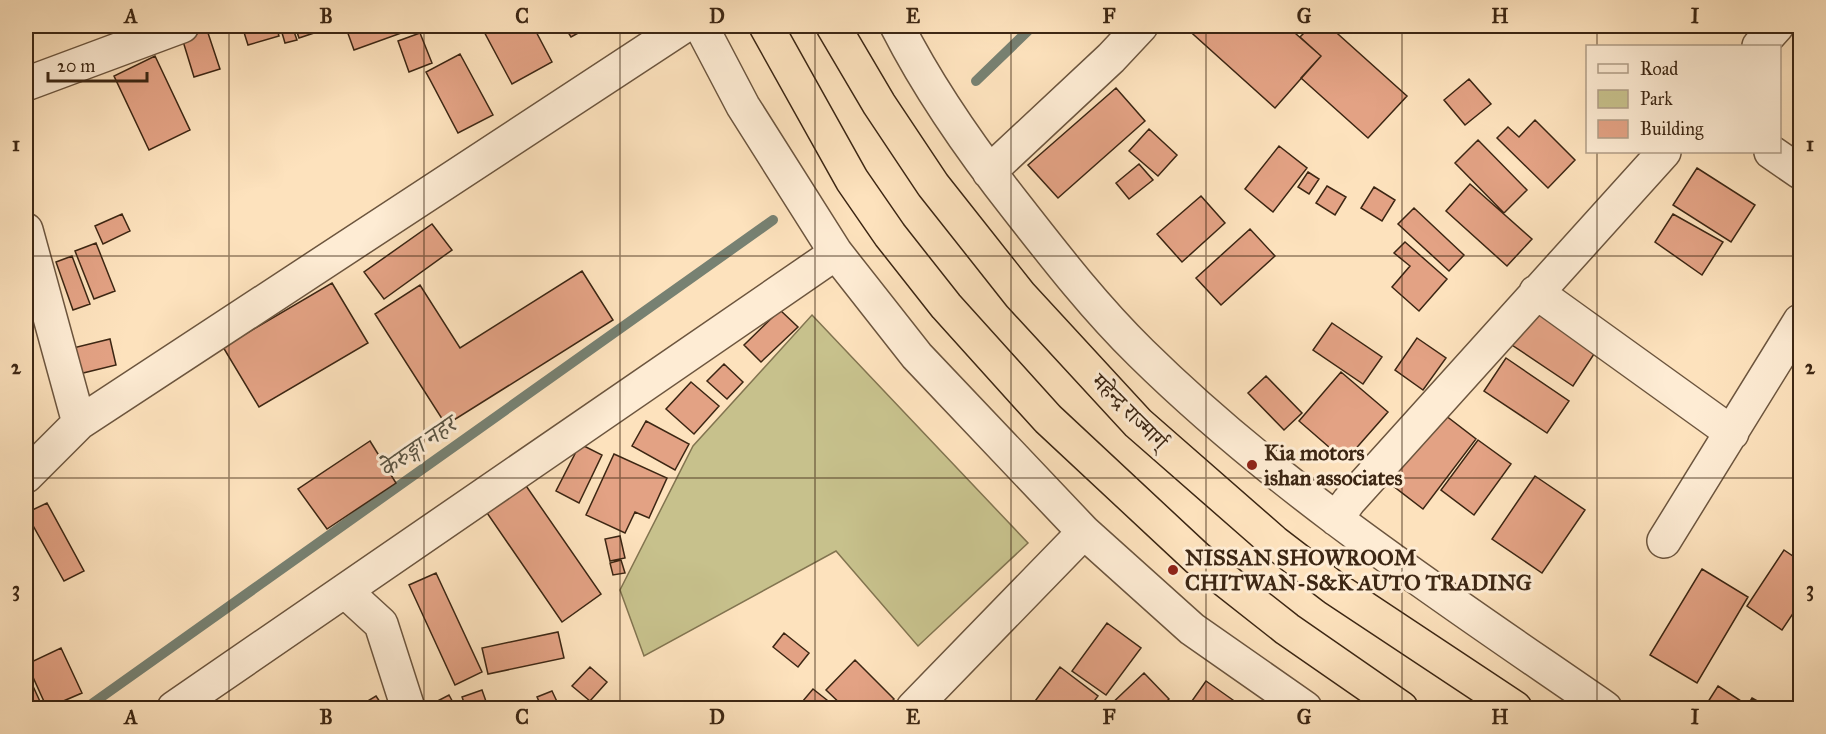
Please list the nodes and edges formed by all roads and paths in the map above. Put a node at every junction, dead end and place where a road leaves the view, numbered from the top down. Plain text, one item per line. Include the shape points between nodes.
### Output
1 (684, 26) edge
2 (701, 26) edge
3 (766, 26) edge
4 (834, 26) edge
5 (897, 26) edge
6 (1141, 26) edge
7 (162, 29) edge
8 (26, 84) edge
9 (1663, 153) edge
10 (1772, 153) edge
11 (989, 172) junction
12 (1800, 172) edge
13 (26, 230) edge
14 (836, 253) junction
15 (1536, 292) junction
16 (1800, 321) edge
17 (79, 423) junction
18 (1732, 433) junction
19 (26, 476) edge
20 (1336, 519) junction
21 (1084, 531) junction
22 (1664, 541) dead end
23 (345, 591) junction
24 (174, 708) edge
25 (408, 708) edge
26 (913, 708) edge
27 (1305, 708) edge
28 (1401, 708) edge
29 (1515, 708) edge
30 (1605, 708) edge

1 - 17 street
2 - 14 street via 743,106
3 - 28 highway via 852,180 890,235 946,306 1048,419 1197,558 1287,629
4 - 29 highway, महेन्द्र राज्मार्ग् via 879,104 952,209 1020,295 1138,423 1274,542 1334,588
5 - 11 street via 915,61
6 - 11 street
7 - 8 street
9 - 15 street
10 - 12 street
11 - 20 street via 1072,279 1141,353 1232,437
13 - 17 street
14 - 21 street via 917,356
14 - 23 street
15 - 18 street
15 - 20 street
16 - 18 street
17 - 19 street
18 - 22 street
20 - 30 street
21 - 26 street
21 - 27 street via 1192,629
23 - 24 street
23 - 25 street via 381,624

